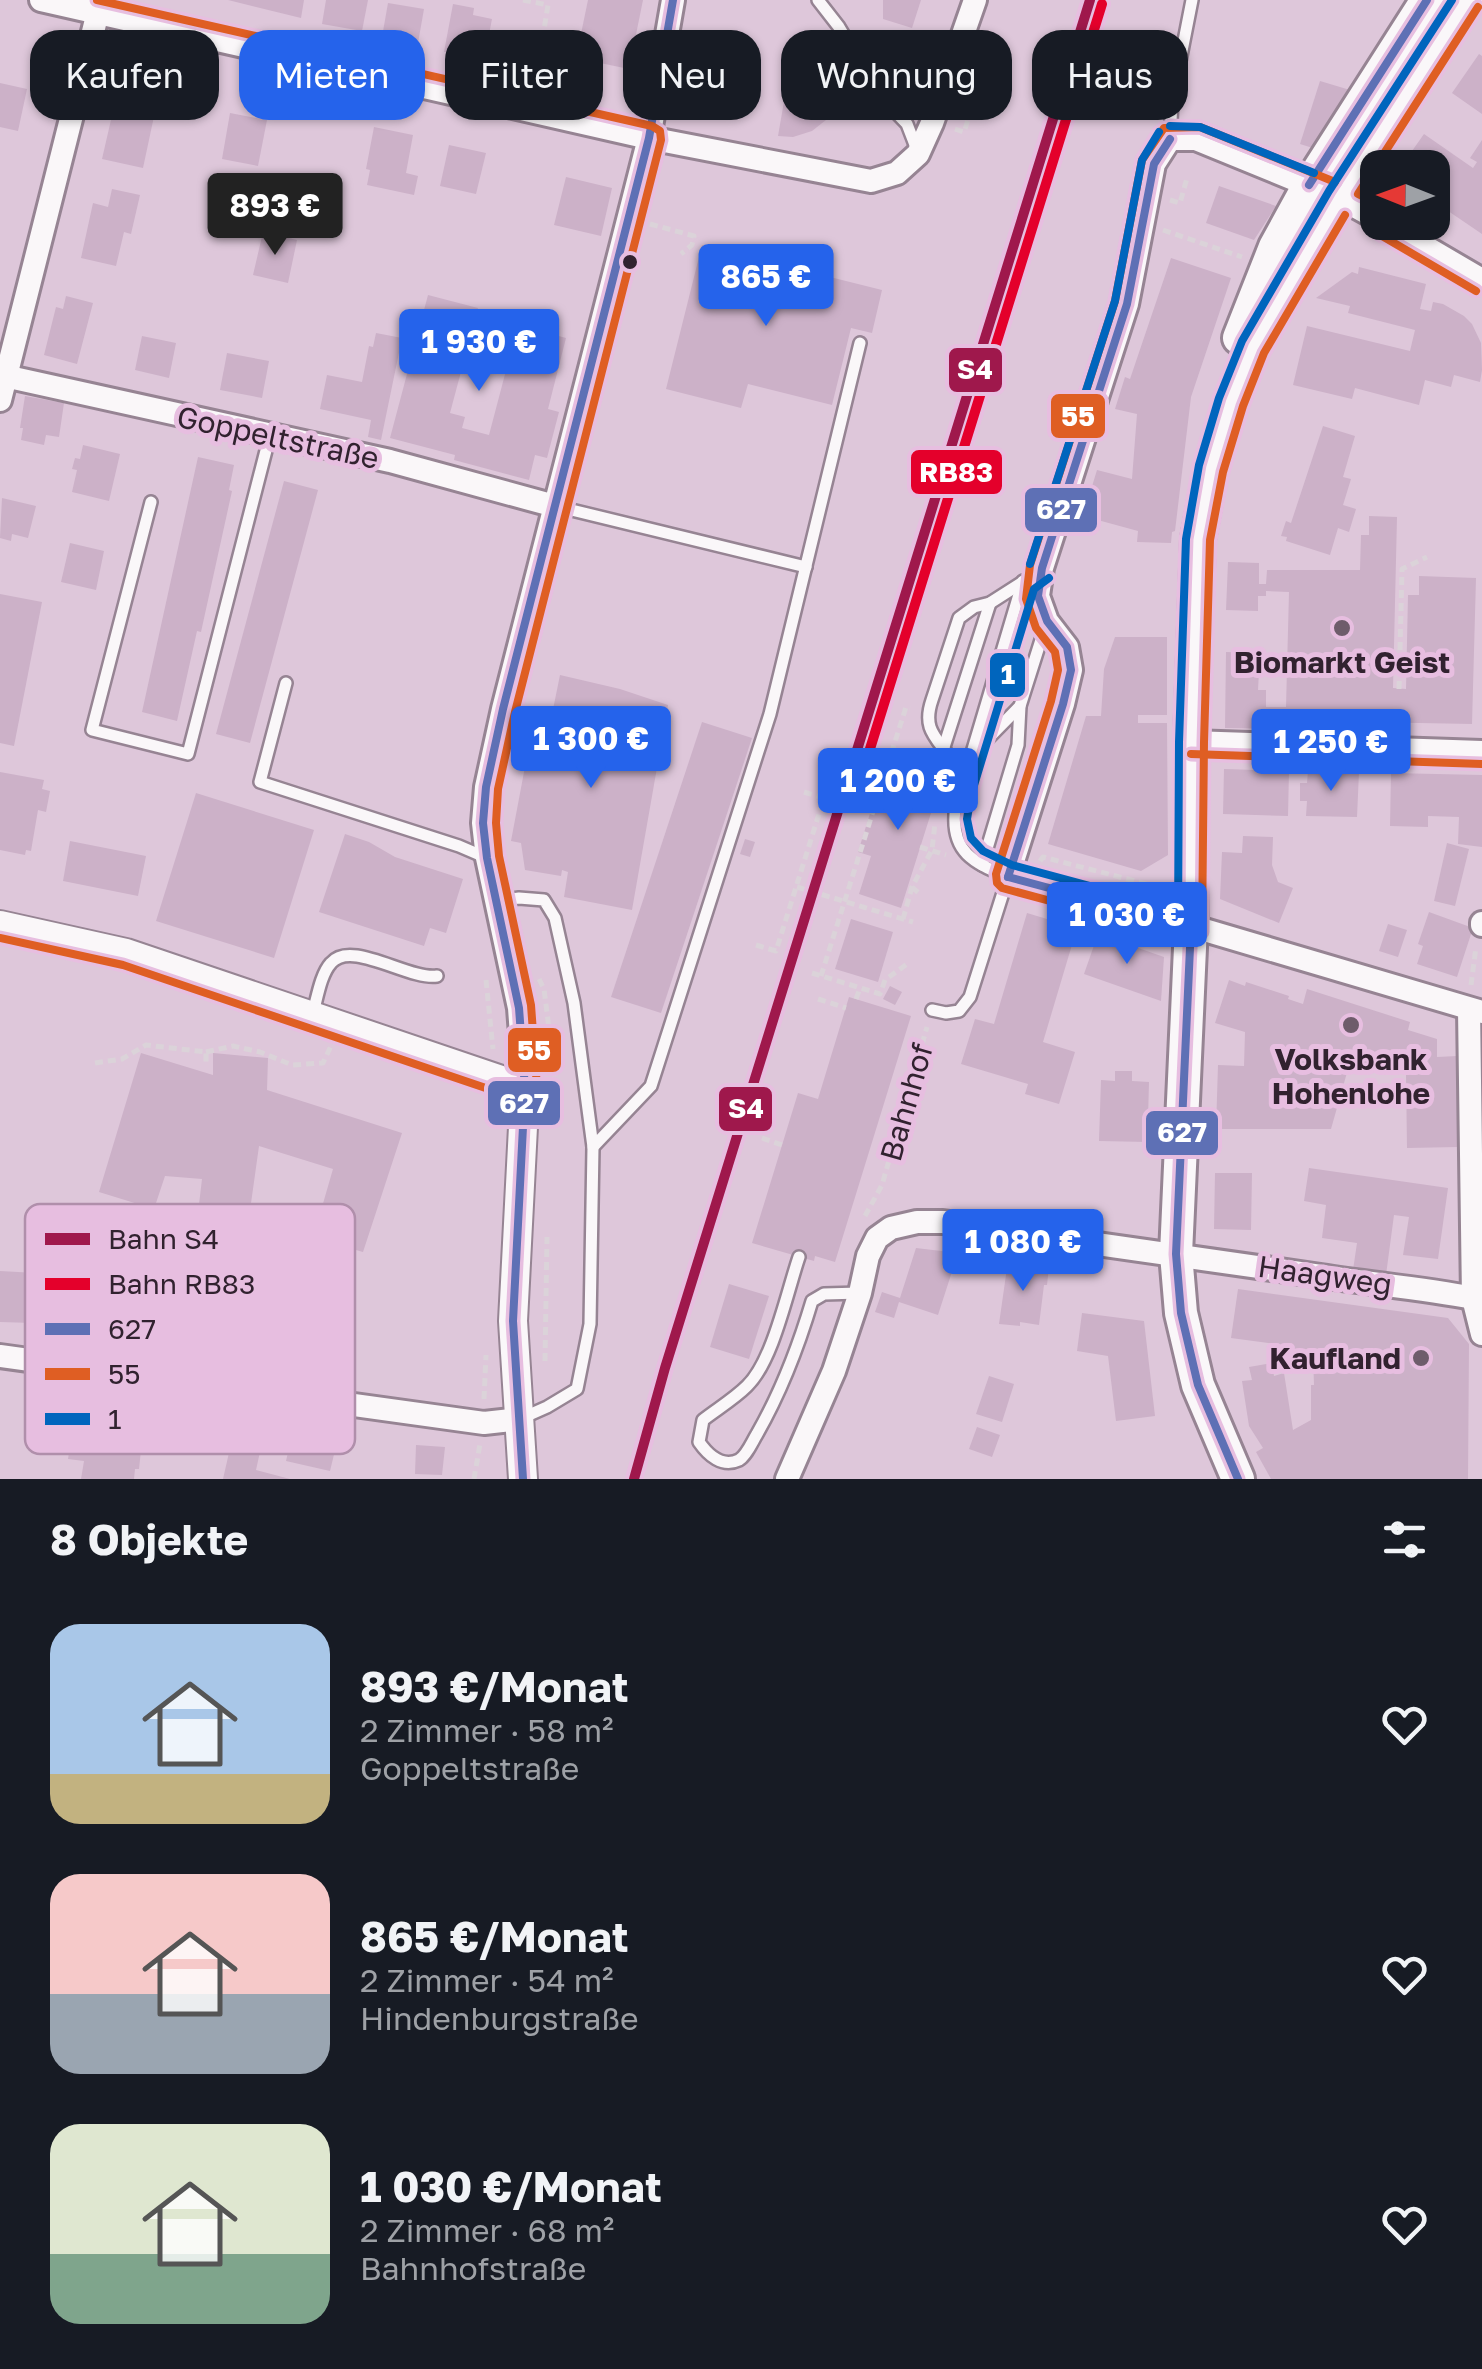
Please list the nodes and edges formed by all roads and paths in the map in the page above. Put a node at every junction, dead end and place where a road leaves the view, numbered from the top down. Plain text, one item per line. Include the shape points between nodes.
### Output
1 (41, 0) edge
2 (524, 0) edge
3 (673, 0) edge
4 (818, 0) edge
5 (974, 0) edge
6 (1192, 0) edge
7 (1427, 0) edge
8 (1467, 0) edge
9 (101, 6) edge
10 (544, 30) edge
11 (445, 90) edge
12 (570, 120) edge
13 (968, 120) edge
14 (964, 132) dead end
15 (648, 138) junction
16 (1170, 139) junction
17 (918, 154) junction
18 (1187, 178) dead end
19 (1310, 185) junction
20 (1340, 198) junction
21 (1180, 203) dead end
22 (1360, 210) edge
23 (628, 218) junction
24 (1143, 223) junction
25 (1413, 240) edge
26 (1277, 243) junction
27 (681, 254) dead end
28 (1482, 280) edge
29 (860, 343) dead end
30 (2, 384) edge
31 (1231, 402) junction
32 (270, 435) junction
33 (151, 502) dead end
34 (555, 506) junction
35 (1428, 557) dead end
36 (806, 567) junction
37 (1033, 574) junction
38 (990, 603) junction
39 (1047, 621) junction
40 (286, 683) dead end
41 (1399, 688) dead end
42 (1020, 706) junction
43 (913, 708) dead end
44 (1191, 742) junction
45 (944, 750) junction
46 (1482, 752) edge
47 (892, 753) junction
48 (970, 756) junction
49 (948, 771) dead end
50 (960, 782) junction
51 (804, 792) dead end
52 (824, 798) junction
53 (833, 801) dead end
54 (935, 822) dead end
55 (920, 847) dead end
56 (930, 850) dead end
57 (487, 858) junction
58 (982, 865) junction
59 (1017, 879) junction
60 (1191, 882) junction
61 (797, 887) junction
62 (912, 887) junction
63 (921, 894) dead end
64 (497, 901) junction
65 (844, 901) junction
66 (903, 919) junction
67 (913, 922) dead end
68 (1482, 924) edge
69 (0, 925) edge
70 (1191, 926) junction
71 (756, 945) dead end
72 (907, 964) dead end
73 (812, 973) dead end
74 (437, 976) dead end
75 (821, 976) junction
76 (860, 988) junction
77 (818, 998) dead end
78 (856, 1000) dead end
79 (1474, 1006) edge
80 (846, 1008) dead end
81 (932, 1010) joint
82 (312, 1016) junction
83 (340, 1025) junction
84 (206, 1052) junction
85 (206, 1062) dead end
86 (95, 1063) dead end
87 (525, 1088) junction
88 (762, 1138) dead end
89 (782, 1145) dead end
90 (593, 1147) junction
91 (882, 1185) dead end
92 (1176, 1254) junction
93 (799, 1257) dead end
94 (860, 1293) junction
95 (1472, 1298) junction
96 (1482, 1334) edge
97 (0, 1356) edge
98 (25, 1360) edge
99 (355, 1406) edge
100 (520, 1419) junction
101 (484, 1424) junction
102 (474, 1479) edge
103 (523, 1479) edge
104 (786, 1479) edge
105 (1238, 1479) edge

1 - 9 street
2 - 10 path via 548,5
3 - 15 street
4 - 17 lane via 907,124
5 - 17 street
6 - 16 lane
7 - 19 main road
8 - 20 main road
9 - 11 street
9 - 30 street
12 - 15 street
13 - 14 path
15 - 17 street via 871,182 897,173
15 - 23 street
16 - 19 street via 1196,139
16 - 24 street via 1154,164
18 - 21 path
19 - 20 street
19 - 26 main road
20 - 22 street
20 - 31 main road via 1252,347
23 - 27 path via 694,236
23 - 34 street
24 - 26 path via 1253,260 1266,236
24 - 37 street via 1127,304
25 - 28 street
26 - 31 main road via 1239,338
29 - 36 lane
30 - 32 street, Goppeltstraße
31 - 44 main road via 1198,539
32 - 33 lane via 188,754 92,730
32 - 34 street, Goppeltstraße
34 - 36 lane
34 - 57 street via 486,787
35 - 41 path via 1402,569
36 - 90 lane via 770,714 651,1086
37 - 38 lane
37 - 39 street
37 - 48 lane
38 - 45 lane
38 - 45 lane via 960,618 927,714
39 - 42 lane
39 - 59 street via 1068,647 1070,670
40 - 57 lane via 260,782
42 - 48 lane
42 - 58 lane via 1018,745
43 - 47 path via 906,707
44 - 46 street
44 - 60 main road
45 - 50 lane
47 - 49 path
47 - 65 path
48 - 50 lane
50 - 58 lane via 957,838
51 - 52 path
52 - 53 path
52 - 61 path
54 - 62 path via 932,850
55 - 56 path
57 - 64 street
58 - 59 lane
59 - 60 path via 1043,857 1154,886
59 - 70 street
59 - 81 lane, Bahnhof via 970,998 959,1011
60 - 70 main road
61 - 65 path
61 - 71 path via 776,952
62 - 63 path
62 - 66 path
64 - 87 street
64 - 90 lane via 544,900 555,918
65 - 66 path
65 - 75 path
66 - 67 path
68 - 79 path via 1473,962
69 - 82 street via 126,953
70 - 79 street
70 - 92 main road
72 - 76 path via 885,980 880,994
73 - 75 path
74 - 82 lane via 340,955 328,965
75 - 76 path
76 - 78 path
77 - 80 path
79 - 95 street
81 - 91 path, Bahnhof
82 - 83 street
83 - 84 path via 323,1063 292,1065 234,1046
83 - 87 street
84 - 85 path
84 - 86 path via 146,1045 122,1059
87 - 100 street via 513,1320
88 - 89 path
90 - 100 lane via 590,1324 576,1389
92 - 94 street, Haagweg via 917,1222 877,1238
92 - 95 street, Haagweg
92 - 105 main road via 1198,1385
93 - 94 lane via 750,1384 703,1420 699,1442 709,1456 725,1462 746,1452 773,1406 812,1301
94 - 104 street
95 - 96 street
97 - 98 street
99 - 101 street
100 - 101 street
100 - 103 street
101 - 102 path

